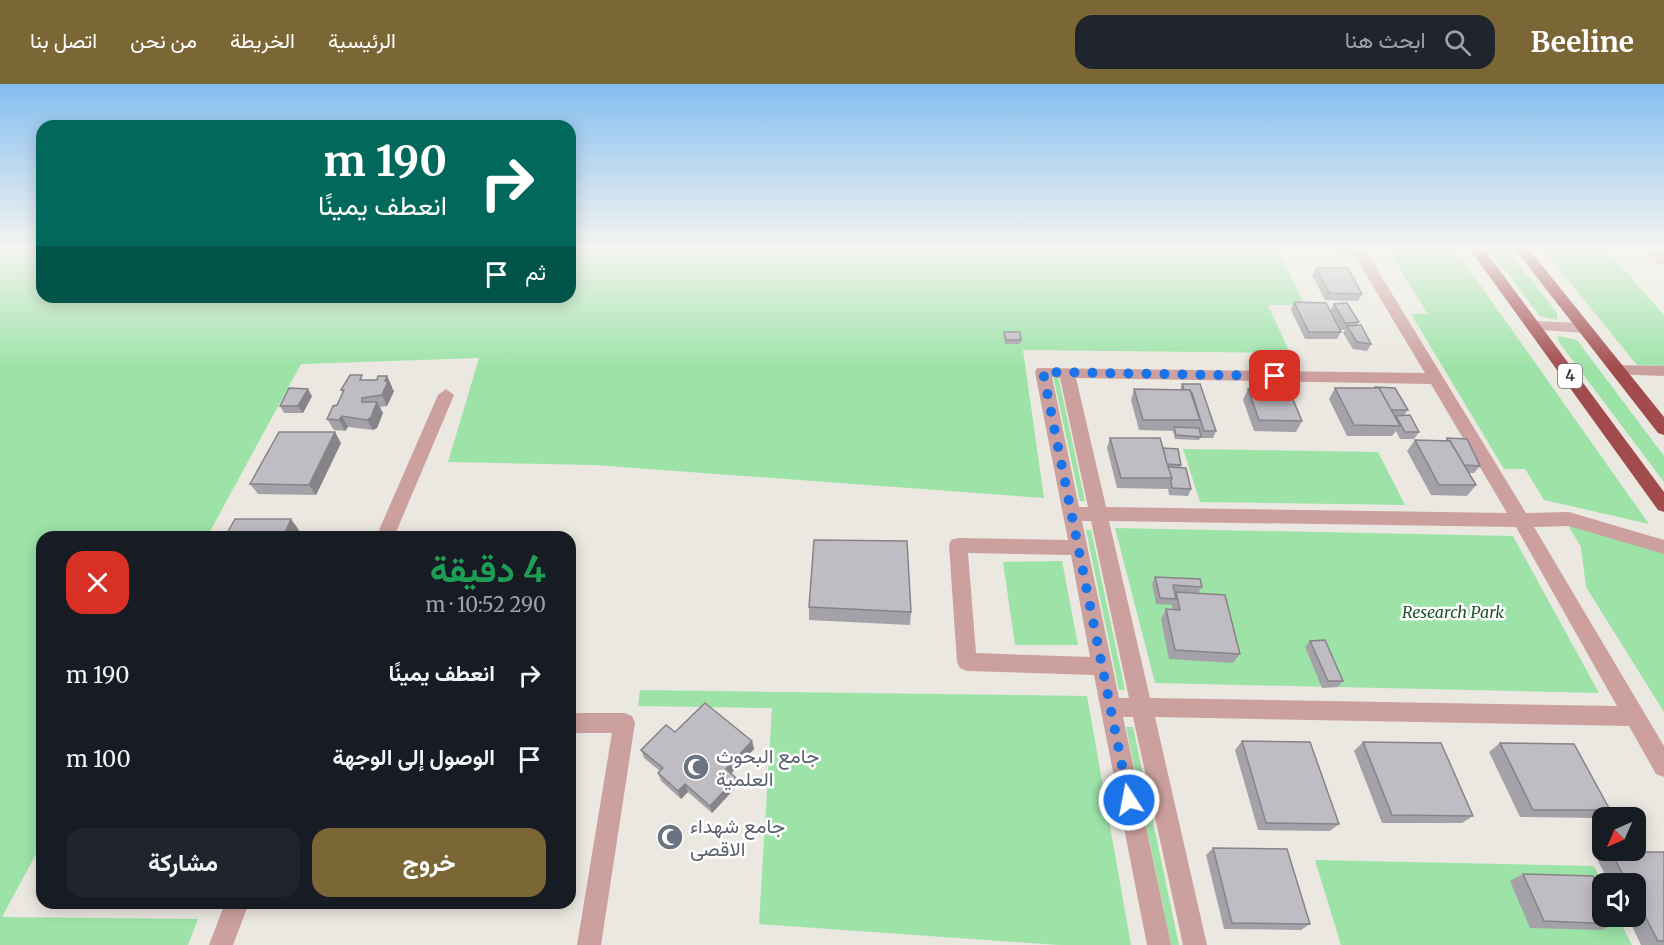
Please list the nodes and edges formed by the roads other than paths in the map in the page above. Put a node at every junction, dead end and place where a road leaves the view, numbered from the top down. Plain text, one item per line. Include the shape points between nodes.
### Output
1 (1382, 288) edge
2 (1505, 288) edge
3 (1553, 288) edge
4 (1533, 326) junction
5 (1584, 328) junction
6 (1618, 370) junction
7 (1664, 371) edge
8 (1067, 373) junction
9 (1437, 379) junction
10 (446, 395) dead end
11 (1664, 429) edge
12 (1664, 505) edge
13 (1073, 514) junction
14 (1099, 515) junction
15 (1521, 520) junction
16 (388, 531) edge
17 (1664, 547) edge
18 (1079, 548) junction
19 (1102, 666) junction
20 (1110, 707) junction
21 (1142, 708) junction
22 (1634, 716) junction
23 (576, 723) edge
24 (1664, 767) edge
25 (235, 909) edge
26 (220, 945) edge
27 (589, 945) edge
28 (1159, 945) edge
29 (1195, 945) edge

1 - 9 street
2 - 4 highway, 4
3 - 5 highway, 4
4 - 5 street
4 - 12 highway, 4
5 - 6 highway, 4
6 - 7 street
6 - 11 highway, 4
8 - 9 street
8 - 13 street via 1043,372
8 - 14 street
9 - 15 street
10 - 16 street
13 - 14 street
13 - 18 street
14 - 15 street
14 - 21 street
15 - 17 street via 1569,519
15 - 22 street
18 - 19 street
18 - 19 street via 958,545 967,662
19 - 20 street
20 - 21 street
20 - 28 street
21 - 22 street
21 - 29 street
22 - 24 street
23 - 27 street via 624,723
25 - 26 street

